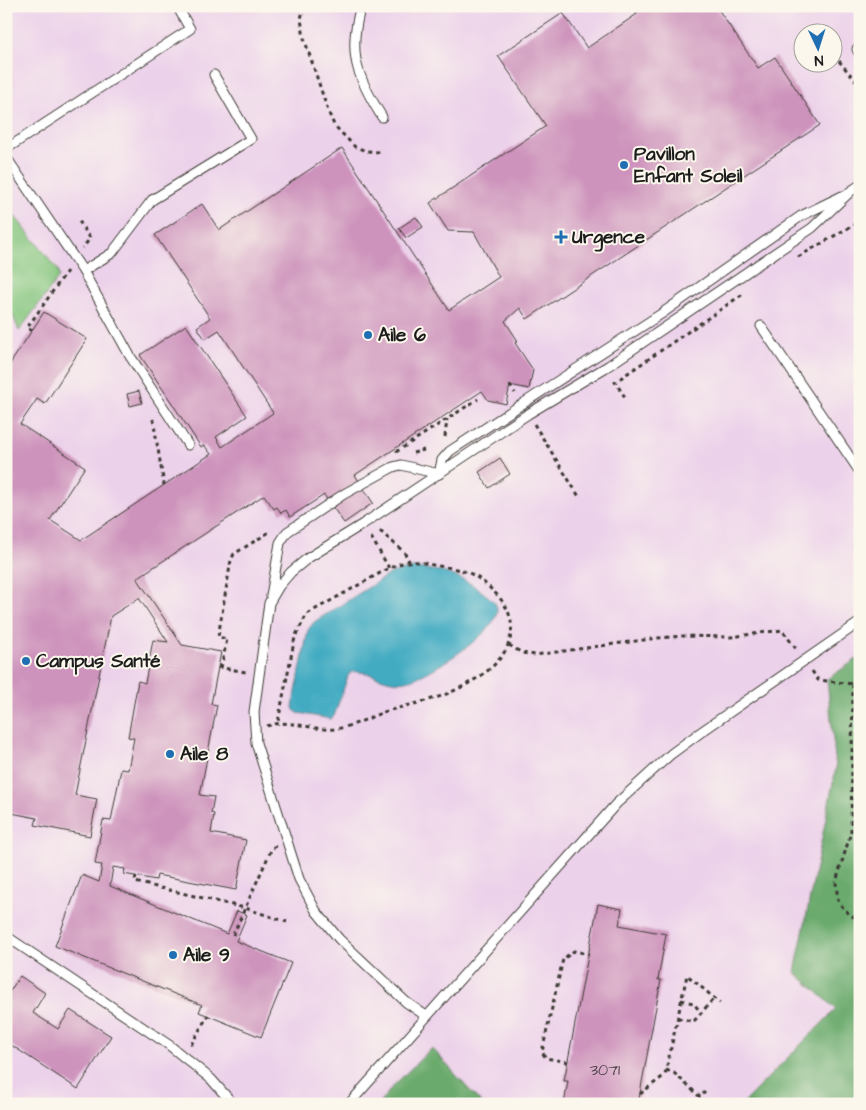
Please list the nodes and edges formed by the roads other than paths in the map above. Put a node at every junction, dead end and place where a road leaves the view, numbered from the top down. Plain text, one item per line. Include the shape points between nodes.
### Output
1 (177, 6) edge
2 (361, 6) edge
3 (860, 50) edge
4 (860, 55) edge
5 (214, 75) dead end
6 (382, 117) dead end
7 (6, 149) edge
8 (6, 157) edge
9 (860, 185) edge
10 (851, 191) junction
11 (84, 271) junction
12 (761, 326) dead end
13 (188, 445) dead end
14 (860, 472) edge
15 (439, 474) junction
16 (269, 603) junction
17 (860, 622) edge
18 (6, 936) edge
19 (426, 1016) junction
20 (232, 1104) edge
21 (349, 1104) edge

1 - 7 lane via 190,29
2 - 6 lane via 354,42 356,64 364,88
3 - 4 lane via 857,49
5 - 11 lane via 251,139 152,200 112,252
8 - 11 lane
9 - 10 lane
10 - 15 lane via 812,228 608,366 528,414
10 - 15 lane via 801,216 662,314 450,451 442,460
11 - 13 lane via 130,356
12 - 14 lane
15 - 16 lane via 308,558 291,572
15 - 16 lane via 393,466 287,532 280,543
16 - 19 lane via 254,712 255,729 258,752 298,879 327,926 406,1002
17 - 19 lane via 671,754 623,798
18 - 20 lane via 169,1045 211,1080
19 - 21 lane

